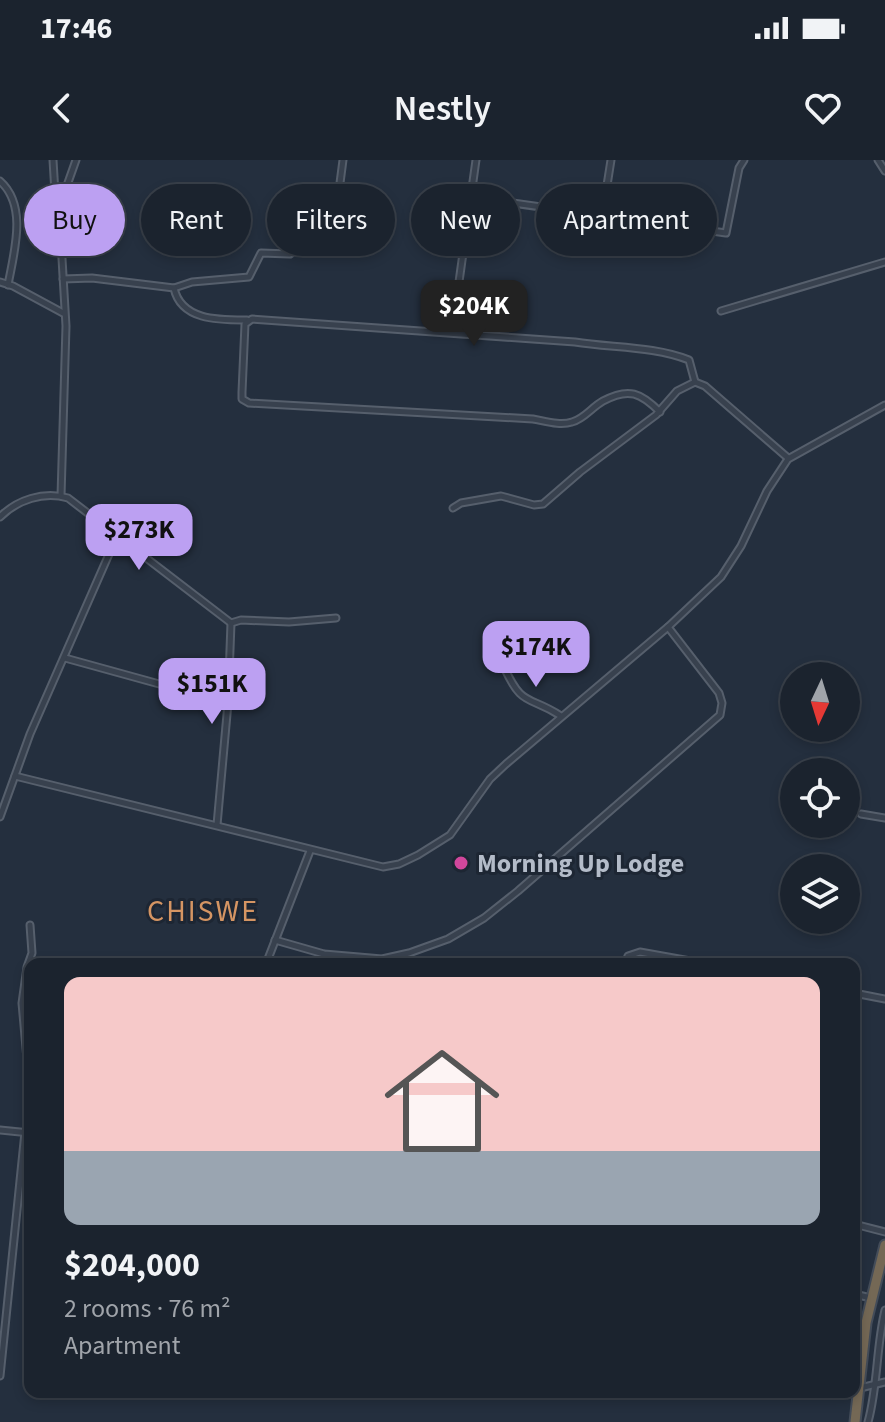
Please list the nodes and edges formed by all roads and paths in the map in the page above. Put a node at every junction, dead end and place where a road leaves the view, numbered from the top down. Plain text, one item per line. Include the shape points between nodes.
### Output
1 (53, 160) edge
2 (76, 160) edge
3 (343, 160) edge
4 (476, 160) edge
5 (611, 160) edge
6 (744, 160) edge
7 (878, 160) edge
8 (885, 171) edge
9 (0, 181) edge
10 (54, 184) edge
11 (67, 184) edge
12 (472, 184) edge
13 (607, 184) edge
14 (717, 232) edge
15 (62, 256) edge
16 (462, 256) edge
17 (885, 262) edge
18 (63, 279) junction
19 (0, 282) edge
20 (8, 285) junction
21 (174, 288) junction
22 (721, 311) dead end
23 (64, 314) junction
24 (247, 320) junction
25 (452, 332) junction
26 (695, 382) junction
27 (885, 405) edge
28 (660, 412) junction
29 (788, 459) junction
30 (61, 496) junction
31 (453, 508) dead end
32 (0, 517) edge
33 (117, 536) junction
34 (336, 618) dead end
35 (231, 623) junction
36 (668, 627) junction
37 (65, 658) junction
38 (503, 665) dead end
39 (228, 703) junction
40 (561, 716) junction
41 (15, 776) junction
42 (861, 814) dead end
43 (0, 817) edge
44 (885, 818) edge
45 (217, 826) junction
46 (310, 851) junction
47 (30, 925) dead end
48 (275, 940) junction
49 (30, 958) edge
50 (268, 958) edge
51 (370, 958) edge
52 (386, 958) edge
53 (627, 958) edge
54 (674, 958) edge
55 (24, 989) edge
56 (860, 994) edge
57 (885, 999) edge
58 (24, 1026) edge
59 (0, 1130) edge
60 (24, 1133) edge
61 (24, 1168) edge
62 (860, 1226) edge
63 (885, 1232) edge
64 (885, 1248) edge
65 (860, 1295) edge
66 (871, 1298) junction
67 (885, 1310) edge
68 (0, 1376) edge
69 (860, 1381) edge
70 (885, 1382) edge
71 (873, 1384) junction
72 (860, 1389) edge
73 (858, 1398) edge
74 (855, 1422) edge
75 (868, 1422) edge

1 - 10 street
2 - 11 street
3 - 21 street via 334,229 319,233 293,253 261,253 249,277
4 - 12 street
5 - 13 street
6 - 14 street via 726,233
7 - 8 street
9 - 20 street via 10,190 16,213
15 - 18 street
16 - 25 street
17 - 22 street
18 - 21 street
18 - 23 street
19 - 20 street
20 - 23 street
21 - 24 street via 185,309 198,315
23 - 30 street
24 - 25 street
24 - 28 street via 242,399 249,403 563,424 575,422 603,401 630,394 642,395
25 - 26 street via 633,347 689,360
26 - 28 street via 677,391
26 - 29 street
27 - 29 street
28 - 31 street via 543,504 501,496
29 - 36 street via 728,567
30 - 32 street via 19,502
30 - 33 street
33 - 35 street
33 - 37 street
34 - 35 street
35 - 39 street
36 - 40 street
36 - 52 street via 719,693 720,715 484,918 431,946
37 - 39 street
37 - 41 street
38 - 40 street via 522,697
39 - 45 street
40 - 46 street via 490,779 450,835 418,855 383,867
41 - 43 street
41 - 45 street
42 - 44 street
45 - 46 street
46 - 48 street
47 - 49 street
48 - 50 street
48 - 51 street via 324,954
53 - 54 street via 640,952
55 - 58 street
56 - 57 street
59 - 60 street
61 - 68 street
62 - 63 street
64 - 66 highway
65 - 66 street
66 - 69 highway
67 - 71 street
70 - 71 street
71 - 72 street
71 - 75 street
73 - 74 highway

